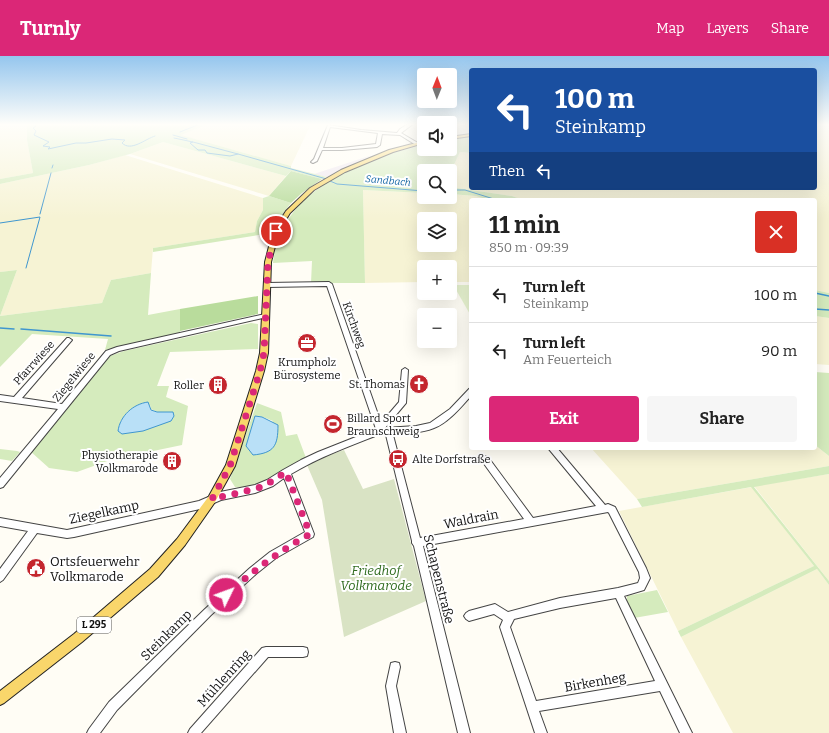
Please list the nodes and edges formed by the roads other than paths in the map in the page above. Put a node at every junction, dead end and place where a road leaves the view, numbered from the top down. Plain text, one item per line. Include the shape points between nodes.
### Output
1 (317, 156) edge
2 (380, 156) edge
3 (314, 162) dead end
4 (267, 285) junction
5 (265, 316) junction
6 (69, 340) dead end
7 (404, 370) dead end
8 (469, 393) edge
9 (0, 398) edge
10 (15, 401) junction
11 (63, 407) junction
12 (384, 432) junction
13 (554, 450) edge
14 (485, 459) dead end
15 (286, 472) junction
16 (0, 484) edge
17 (212, 499) junction
18 (606, 508) junction
19 (530, 521) junction
20 (0, 522) edge
21 (35, 528) junction
22 (416, 543) junction
23 (0, 577) edge
24 (618, 593) junction
25 (469, 616) dead end
26 (509, 618) junction
27 (303, 652) dead end
28 (395, 667) dead end
29 (662, 685) junction
30 (0, 699) edge
31 (533, 707) junction
32 (93, 733) edge
33 (194, 733) edge
34 (400, 733) edge
35 (464, 733) edge
36 (542, 733) edge
37 (686, 733) edge

1 - 3 street
2 - 4 main road, L 295 via 324,181 300,199 276,231 270,250
4 - 5 main road, L 295
4 - 12 street, Kirchweg via 329,284
5 - 11 street, Ziegelwiese via 112,352 102,360
5 - 17 main road, L 295 via 264,353 258,379 230,466
6 - 10 street, Pfarrwiese
7 - 12 street via 402,403 384,424
8 - 12 street via 432,426
9 - 10 street
10 - 11 street
11 - 16 street, Ziegelwiese
12 - 15 street, Ziegelkamp via 320,454
12 - 22 street, Schapenstraße via 397,460
13 - 18 street
14 - 19 street
15 - 17 street, Ziegelkamp via 264,486
15 - 32 street, Steinkamp via 310,534 273,556 224,597 113,706
17 - 21 street, Ziegelkamp via 200,505 74,533
17 - 30 main road, L 295 via 181,542 154,573 78,638
18 - 19 street, Waldrain
18 - 24 street via 615,513 644,578 641,587
19 - 22 street, Waldrain
20 - 21 street, Ziegelkamp
21 - 23 street
22 - 35 street, Schapenstraße
24 - 26 street via 560,603 511,615
24 - 29 street
25 - 26 street via 495,609
26 - 31 street via 505,627
27 - 33 street, Mühlenring via 266,652
28 - 34 street via 391,686
29 - 31 street, Birkenheg
29 - 37 street
31 - 36 street

